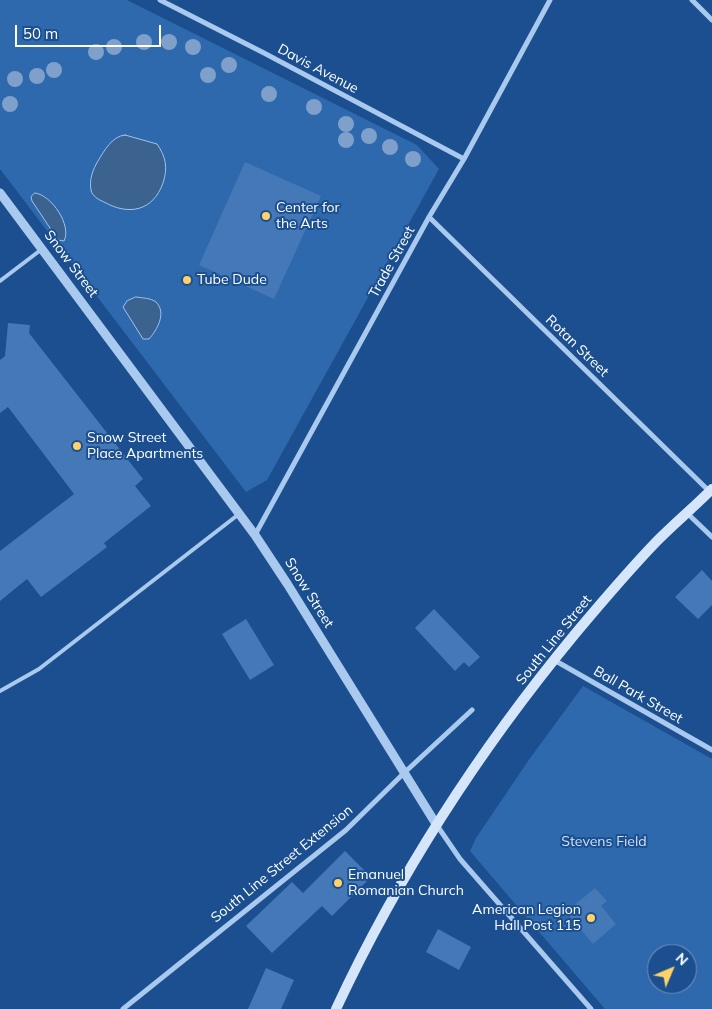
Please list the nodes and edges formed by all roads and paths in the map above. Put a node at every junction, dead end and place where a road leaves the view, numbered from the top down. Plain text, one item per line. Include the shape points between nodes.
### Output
1 (160, 0) edge
2 (550, 0) edge
3 (692, 0) edge
4 (712, 20) edge
5 (464, 159) junction
6 (0, 193) edge
7 (429, 217) junction
8 (42, 249) junction
9 (0, 281) edge
10 (711, 490) edge
11 (240, 513) junction
12 (687, 513) junction
13 (255, 535) junction
14 (712, 537) edge
15 (554, 659) junction
16 (0, 692) edge
17 (472, 710) dead end
18 (712, 750) edge
19 (404, 773) junction
20 (436, 824) junction
21 (123, 1009) edge
22 (336, 1009) edge
23 (591, 1009) edge

1 - 5 street, Davis Avenue
2 - 5 street, Trade Street
3 - 4 street
5 - 7 street, Trade Street
6 - 8 street, Snow Street
7 - 10 street, Rotan Street
7 - 13 street, Trade Street
8 - 9 lane
8 - 11 street, Snow Street
10 - 12 main road, South Line Street
11 - 13 street, Snow Street
11 - 16 lane via 39,669
12 - 14 street
12 - 15 main road, South Line Street via 606,596
13 - 19 street, Snow Street
15 - 18 street, Ball Park Street
15 - 20 main road, South Line Street via 480,757
17 - 19 street, South Line Street Extension
19 - 20 street, Snow Street
19 - 21 street, South Line Street Extension via 346,830
20 - 22 main road, South Line Street via 396,892
20 - 23 street, Snow Street via 460,859

